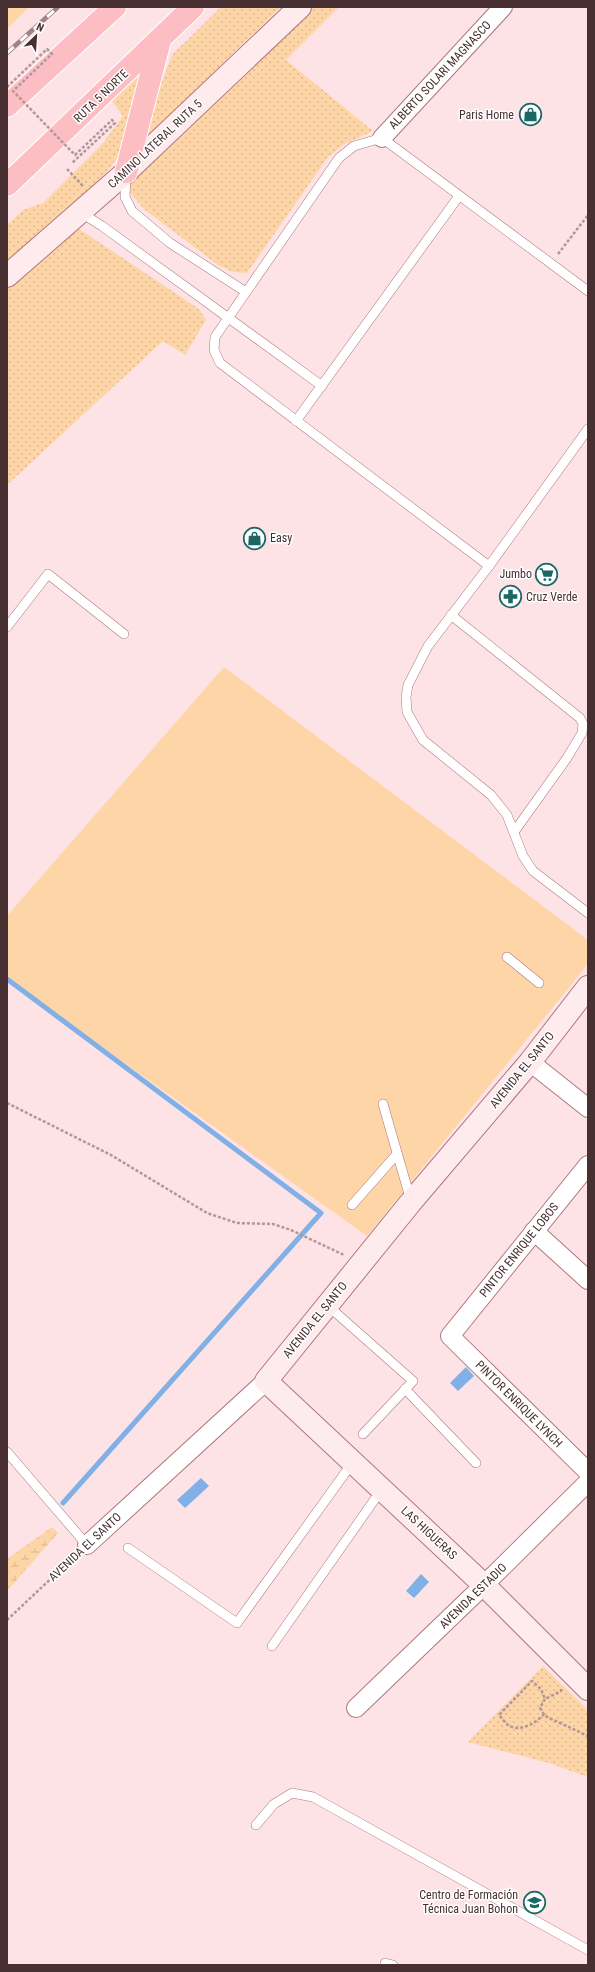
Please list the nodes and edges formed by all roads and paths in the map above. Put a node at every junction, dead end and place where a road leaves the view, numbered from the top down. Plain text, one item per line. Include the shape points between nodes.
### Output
1 (115, 7) edge
2 (193, 7) edge
3 (300, 7) edge
4 (498, 9) edge
5 (160, 40) junction
6 (7, 87) edge
7 (7, 106) edge
8 (382, 138) junction
9 (72, 164) dead end
10 (66, 169) dead end
11 (126, 172) junction
12 (7, 185) edge
13 (459, 196) junction
14 (87, 206) junction
15 (588, 215) edge
16 (550, 264) junction
17 (7, 276) edge
18 (588, 291) edge
19 (246, 292) junction
20 (228, 319) junction
21 (322, 386) junction
22 (296, 421) junction
23 (588, 429) edge
24 (489, 566) junction
25 (451, 615) junction
26 (7, 627) edge
27 (124, 634) dead end
28 (514, 832) junction
29 (588, 913) edge
30 (507, 957) dead end
31 (539, 982) dead end
32 (588, 987) edge
33 (530, 1062) junction
34 (7, 1103) edge
35 (383, 1104) dead end
36 (588, 1108) edge
37 (398, 1154) junction
38 (588, 1165) edge
39 (411, 1202) junction
40 (352, 1205) dead end
41 (534, 1231) junction
42 (362, 1263) junction
43 (588, 1280) edge
44 (327, 1305) junction
45 (450, 1336) joint
46 (266, 1381) junction
47 (405, 1389) junction
48 (363, 1434) dead end
49 (7, 1452) edge
50 (353, 1462) junction
51 (476, 1463) dead end
52 (587, 1483) edge
53 (382, 1489) junction
54 (87, 1544) junction
55 (128, 1548) dead end
56 (484, 1585) junction
57 (7, 1620) edge
58 (272, 1646) dead end
59 (562, 1665) junction
60 (588, 1689) edge
61 (545, 1699) junction
62 (356, 1708) dead end
63 (544, 1714) junction
64 (588, 1736) edge
65 (256, 1825) dead end
66 (588, 1950) edge

1 - 7 highway
2 - 5 highway, RUTA 5 NORTE
3 - 11 main road, CAMINO LATERAL RUTA 5
4 - 8 street, ALBERTO SOLARI MAGNASCO
5 - 11 highway
5 - 12 highway, RUTA 5 NORTE
6 - 9 path, bridge via 47,49 52,54 13,91 75,156 112,120 115,123
8 - 13 lane
8 - 19 lane via 354,146 339,158
10 - 14 path
11 - 14 main road, CAMINO LATERAL RUTA 5
11 - 19 lane via 125,197 132,212 170,243
13 - 16 lane
13 - 21 lane
14 - 17 main road, CAMINO LATERAL RUTA 5
14 - 20 lane via 102,226
15 - 16 path
16 - 18 lane
19 - 20 lane
20 - 21 lane
20 - 22 lane via 215,338 214,350 220,363
21 - 22 lane
22 - 24 lane
23 - 24 lane
24 - 25 lane
25 - 28 lane via 428,646 408,685 407,712 423,740 491,795 507,815
25 - 28 lane via 580,718 582,724 582,733 567,758
26 - 27 lane via 48,574
28 - 29 lane via 523,856 533,871
30 - 31 lane
32 - 33 main road, AVENIDA EL SANTO
33 - 36 street
33 - 39 main road, AVENIDA EL SANTO
34 - 42 path via 112,1155 207,1213 237,1223 273,1224
35 - 37 lane
37 - 39 lane
37 - 40 lane
38 - 41 street, PINTOR ENRIQUE LOBOS
39 - 42 main road, AVENIDA EL SANTO
41 - 43 street
41 - 45 street, PINTOR ENRIQUE LOBOS
42 - 44 main road, AVENIDA EL SANTO
44 - 46 main road, AVENIDA EL SANTO
44 - 47 lane via 413,1381
45 - 52 street, PINTOR ENRIQUE LYNCH
46 - 50 main road, LAS HIGUERAS
46 - 54 street, AVENIDA EL SANTO
47 - 48 lane
47 - 51 lane
49 - 54 lane
50 - 53 main road, LAS HIGUERAS
50 - 55 lane via 237,1624
52 - 56 street, AVENIDA ESTADIO
53 - 56 main road, LAS HIGUERAS
53 - 58 lane
54 - 57 path, AVENIDA EL SANTO
56 - 59 main road, LAS HIGUERAS
56 - 62 street, AVENIDA ESTADIO
59 - 60 main road, LAS HIGUERAS
59 - 61 path via 559,1674 561,1691
61 - 63 path via 540,1708
61 - 63 path via 541,1689 532,1681 499,1715 508,1725 519,1728 536,1722
63 - 64 path
65 - 66 lane via 274,1804 292,1793 313,1797

